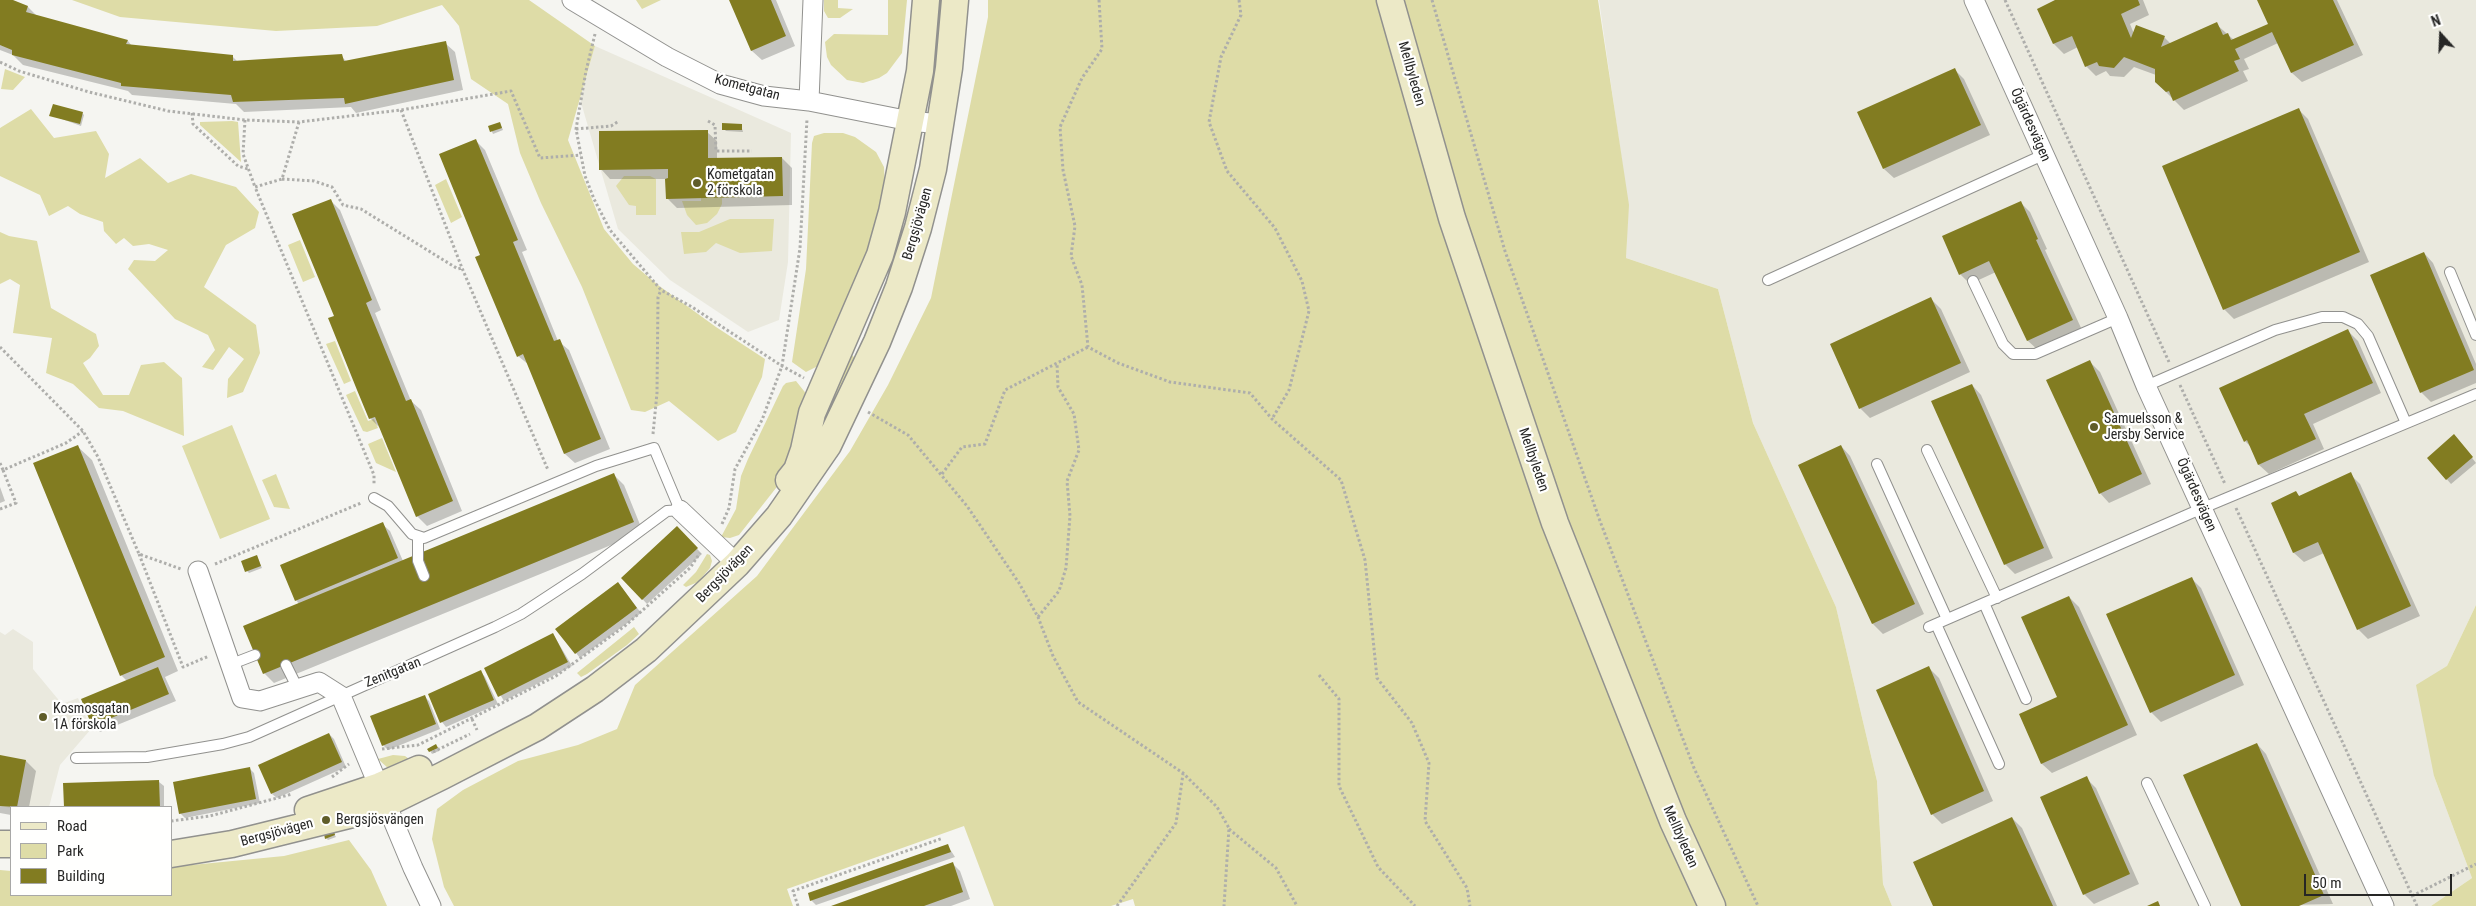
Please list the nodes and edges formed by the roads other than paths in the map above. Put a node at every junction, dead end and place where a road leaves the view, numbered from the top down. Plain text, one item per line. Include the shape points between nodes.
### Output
1 (572, 0) edge
2 (813, 0) edge
3 (926, 0) edge
4 (955, 0) edge
5 (1390, 0) edge
6 (1974, 0) edge
7 (809, 101) junction
8 (910, 121) junction
9 (940, 124) junction
10 (2043, 156) junction
11 (2450, 272) dead end
12 (1768, 280) dead end
13 (1973, 281) dead end
14 (2118, 318) junction
15 (2476, 335) edge
16 (2146, 386) junction
17 (2476, 394) edge
18 (2406, 423) junction
19 (1927, 450) dead end
20 (1877, 464) dead end
21 (374, 498) road end
22 (2203, 508) junction
23 (680, 510) junction
24 (418, 536) junction
25 (733, 560) junction
26 (198, 571) road end
27 (424, 576) dead end
28 (1997, 598) junction
29 (1984, 603) junction
30 (1947, 619) junction
31 (255, 655) dead end
32 (227, 657) junction
33 (286, 664) dead end
34 (297, 688) junction
35 (341, 696) junction
36 (2026, 699) dead end
37 (76, 758) dead end
38 (1999, 764) dead end
39 (2147, 783) dead end
40 (383, 794) junction
41 (172, 843) edge
42 (172, 854) edge
43 (431, 906) edge
44 (1712, 906) edge
45 (2205, 906) edge
46 (2384, 906) edge

1 - 7 street, Kometgatan via 667,57 720,84 764,96
2 - 7 street
3 - 8 street, Bergsjövägen via 920,71
4 - 9 street, Bergsjövägen
5 - 44 street, Mellbyleden via 1452,218 1554,523 1673,821
6 - 10 street, Ögärdesvägen
7 - 8 street, Kometgatan
8 - 9 street, Kometgatan
8 - 25 street, Bergsjövägen via 880,255 812,414 797,470
9 - 25 street, Bergsjövägen via 918,228 900,287 877,342 816,465 779,516
10 - 12 lane
10 - 14 street, Ögärdesvägen
11 - 15 lane
13 - 14 lane via 2003,344 2013,354 2035,354
14 - 16 street, Ögärdesvägen
16 - 18 lane via 2275,330 2322,317 2342,317 2358,324 2368,336
16 - 22 street, Ögärdesvägen
17 - 18 lane
18 - 22 lane
19 - 28 lane
20 - 30 lane
21 - 24 lane via 388,506 412,534
22 - 28 lane
22 - 46 street, Ögärdesvägen
23 - 24 lane via 654,448 596,466 424,538
23 - 25 street
23 - 35 lane, Zenitgatan via 667,511 521,614
24 - 27 lane via 418,561
25 - 40 street, Bergsjövägen via 646,650 570,706 538,727
26 - 32 street
28 - 29 lane
29 - 30 lane
29 - 36 lane
30 - 38 lane via 1932,626
31 - 32 lane
32 - 34 street via 242,698 260,701
33 - 34 lane
34 - 35 street via 319,682
35 - 37 lane, Zenitgatan via 249,737 223,744 146,757
35 - 40 street
39 - 45 lane
40 - 41 street, Bergsjövägen
40 - 42 street, Bergsjövägen via 287,832
40 - 43 street

